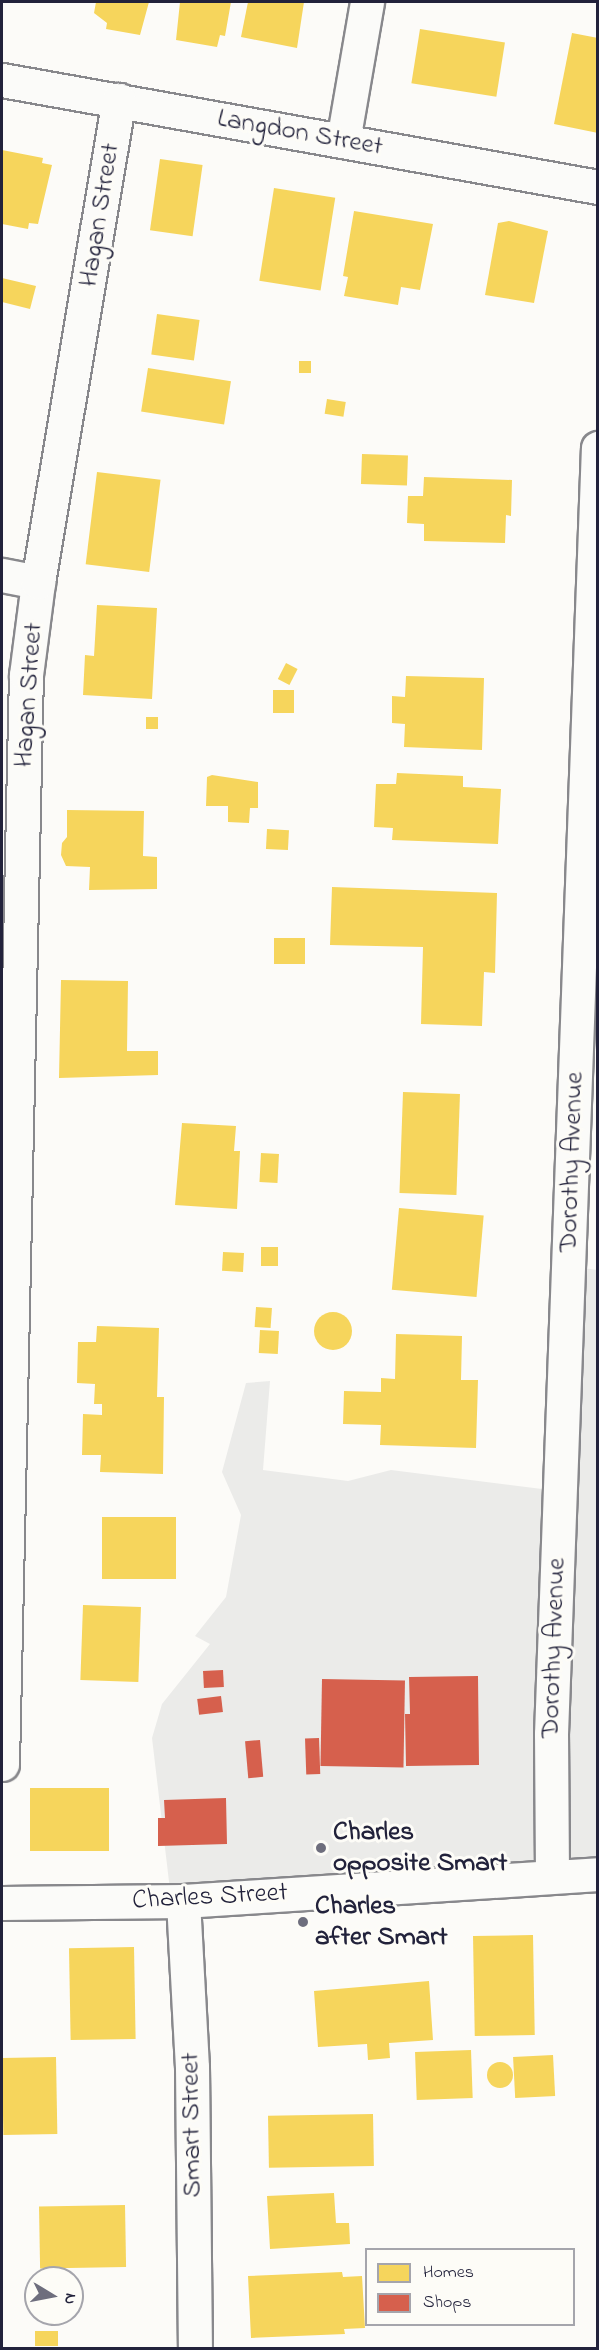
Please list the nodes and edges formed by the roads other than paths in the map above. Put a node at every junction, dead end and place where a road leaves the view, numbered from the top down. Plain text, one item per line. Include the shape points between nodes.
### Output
1 (367, 2) edge
2 (2, 80) edge
3 (119, 100) junction
4 (343, 141) junction
5 (597, 188) edge
6 (597, 448) edge
7 (2, 575) edge
8 (38, 582) junction
9 (7, 1447) edge
10 (2, 1764) edge
11 (597, 1874) edge
12 (552, 1875) junction
13 (183, 1901) junction
14 (2, 1903) edge
15 (195, 2349) edge

1 - 4 street
2 - 3 street, Langdon Street
3 - 4 street, Langdon Street
3 - 8 street, Hagan Street
4 - 5 street, Langdon Street
6 - 12 street, Dorothy Avenue via 551,1734
7 - 8 street
8 - 9 street, Hagan Street via 23,732
9 - 10 street, Hagan Street
11 - 12 street, Charles Street
12 - 13 street, Charles Street
13 - 14 street, Charles Street
13 - 15 street, Smart Street via 192,2067

